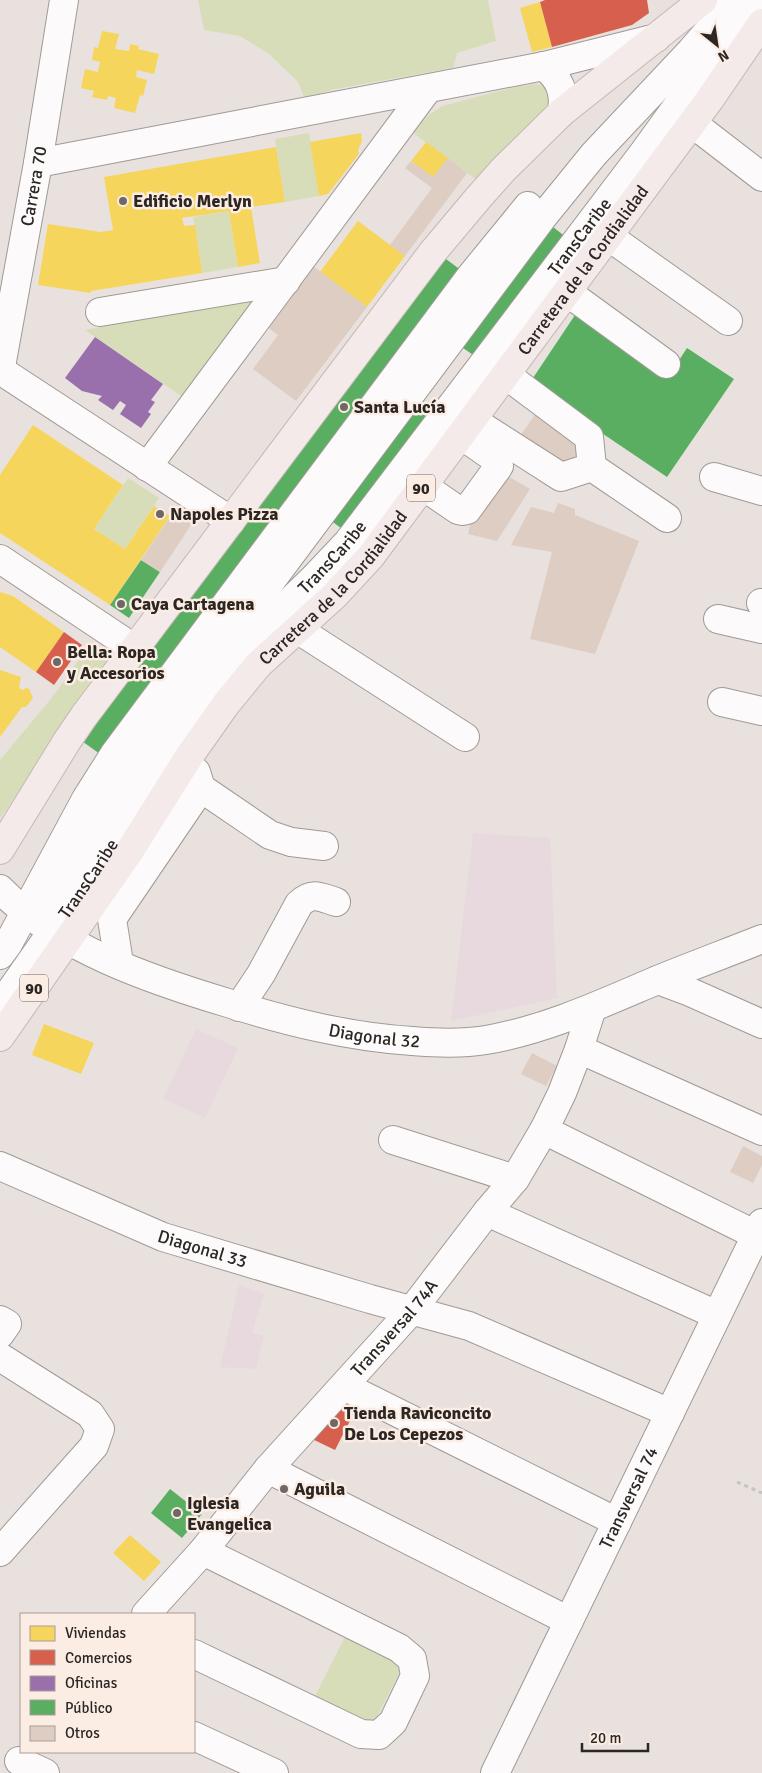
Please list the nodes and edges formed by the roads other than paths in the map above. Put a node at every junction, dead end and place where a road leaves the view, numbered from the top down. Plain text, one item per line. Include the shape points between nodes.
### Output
1 (64, 0) edge
2 (703, 0) edge
3 (715, 0) edge
4 (734, 0) edge
5 (754, 0) edge
6 (762, 23) edge
7 (656, 38) junction
8 (544, 66) junction
9 (648, 87) junction
10 (427, 90) junction
11 (562, 112) junction
12 (682, 118) junction
13 (38, 164) junction
14 (762, 177) edge
15 (608, 236) junction
16 (286, 281) junction
17 (567, 292) junction
18 (100, 312) dead end
19 (728, 321) dead end
20 (666, 364) dead end
21 (0, 371) edge
22 (506, 375) junction
23 (466, 427) junction
24 (147, 467) junction
25 (592, 467) junction
26 (714, 477) dead end
27 (423, 486) junction
28 (762, 490) edge
29 (667, 518) dead end
30 (230, 521) junction
31 (0, 560) edge
32 (762, 612) edge
33 (718, 619) dead end
34 (298, 629) junction
35 (135, 649) junction
36 (722, 702) dead end
37 (762, 711) edge
38 (465, 737) dead end
39 (190, 755) junction
40 (201, 788) junction
41 (324, 846) dead end
42 (0, 850) edge
43 (0, 889) edge
44 (336, 902) dead end
45 (46, 926) junction
46 (762, 938) edge
47 (0, 955) edge
48 (119, 964) junction
49 (658, 980) junction
50 (0, 984) edge
51 (0, 1006) edge
52 (239, 1007) junction
53 (592, 1008) junction
54 (762, 1024) edge
55 (0, 1037) edge
56 (579, 1049) junction
57 (544, 1130) junction
58 (762, 1131) edge
59 (393, 1140) dead end
60 (0, 1166) edge
61 (515, 1179) junction
62 (487, 1212) junction
63 (759, 1229) edge
64 (412, 1310) junction
65 (717, 1315) junction
66 (0, 1357) edge
67 (344, 1386) junction
68 (670, 1413) junction
69 (268, 1469) junction
70 (617, 1522) junction
71 (1, 1550) edge
72 (202, 1551) junction
73 (147, 1613) edge
74 (569, 1621) junction
75 (195, 1654) edge
76 (195, 1736) edge
77 (18, 1762) edge
78 (45, 1773) edge
79 (274, 1773) edge
80 (495, 1773) edge

1 - 13 street, Carrera 70
2 - 7 highway
3 - 9 street, TransCaribe
4 - 9 street, TransCaribe
5 - 12 street, TransCaribe
6 - 12 highway, Carretera de la Cordialidad / 90 via 728,74
7 - 8 street
7 - 11 highway
8 - 10 street
8 - 11 street via 559,82 563,93
9 - 12 street
9 - 45 street, TransCaribe via 534,200 470,277 115,752 86,799
10 - 13 street
10 - 16 street
11 - 30 highway via 502,170 432,253
12 - 14 street
12 - 15 highway, Carretera de la Cordialidad / 90
12 - 45 street, TransCaribe via 348,542 274,617 217,684 175,743 96,869
13 - 21 street, Carrera 70
15 - 17 highway, Carretera de la Cordialidad / 90
15 - 19 street
16 - 18 street
16 - 24 street
17 - 20 street
17 - 22 highway, Carretera de la Cordialidad / 90
21 - 24 street
22 - 23 highway, Carretera de la Cordialidad / 90
22 - 25 street via 589,436
23 - 25 street via 561,477
23 - 27 highway, Carretera de la Cordialidad / 90
23 - 27 street via 499,466 467,510 458,510
24 - 30 street
25 - 29 street
26 - 28 street
27 - 34 highway, Carretera de la Cordialidad / 90 via 358,571
30 - 35 highway
31 - 35 street
32 - 33 street
34 - 38 street
34 - 39 highway, Carretera de la Cordialidad / 90 via 258,665
35 - 42 highway via 67,741
36 - 37 street
39 - 40 street
39 - 45 highway, Carretera de la Cordialidad / 90 via 129,852
40 - 41 street via 270,835 291,842
40 - 48 street via 112,919
43 - 45 street, Diagonal 32
44 - 52 street via 316,896 306,897
45 - 47 street, TransCaribe
45 - 48 street, Diagonal 32
45 - 50 street, TransCaribe
45 - 51 street, TransCaribe
45 - 55 highway, Carretera de la Cordialidad / 90
46 - 49 street, Diagonal 32
48 - 52 street, Diagonal 32
49 - 53 street, Diagonal 32
49 - 54 street
52 - 53 street, Diagonal 32 via 340,1033 434,1043 484,1040 522,1033
53 - 56 street, Transversal 74A
56 - 57 street, Transversal 74A
56 - 58 street
57 - 61 street, Transversal 74A
57 - 63 street
59 - 61 street
60 - 64 street, Diagonal 33 via 163,1236
61 - 62 street, Transversal 74A
62 - 64 street, Transversal 74A
62 - 65 street
63 - 65 street, Transversal 74
64 - 67 street, Transversal 74A
64 - 68 street, Diagonal 33 via 469,1326
65 - 68 street, Transversal 74
66 - 71 street via 90,1414 100,1429 94,1446
67 - 69 street, Transversal 74A
67 - 70 street
68 - 70 street, Transversal 74
69 - 72 street, Transversal 74A
69 - 74 street
70 - 74 street, Transversal 74
72 - 73 street, Transversal 74A
72 - 75 street via 399,1648 412,1659 414,1676 393,1722 379,1735 361,1734
74 - 80 street, Transversal 74
76 - 79 street
77 - 78 street

